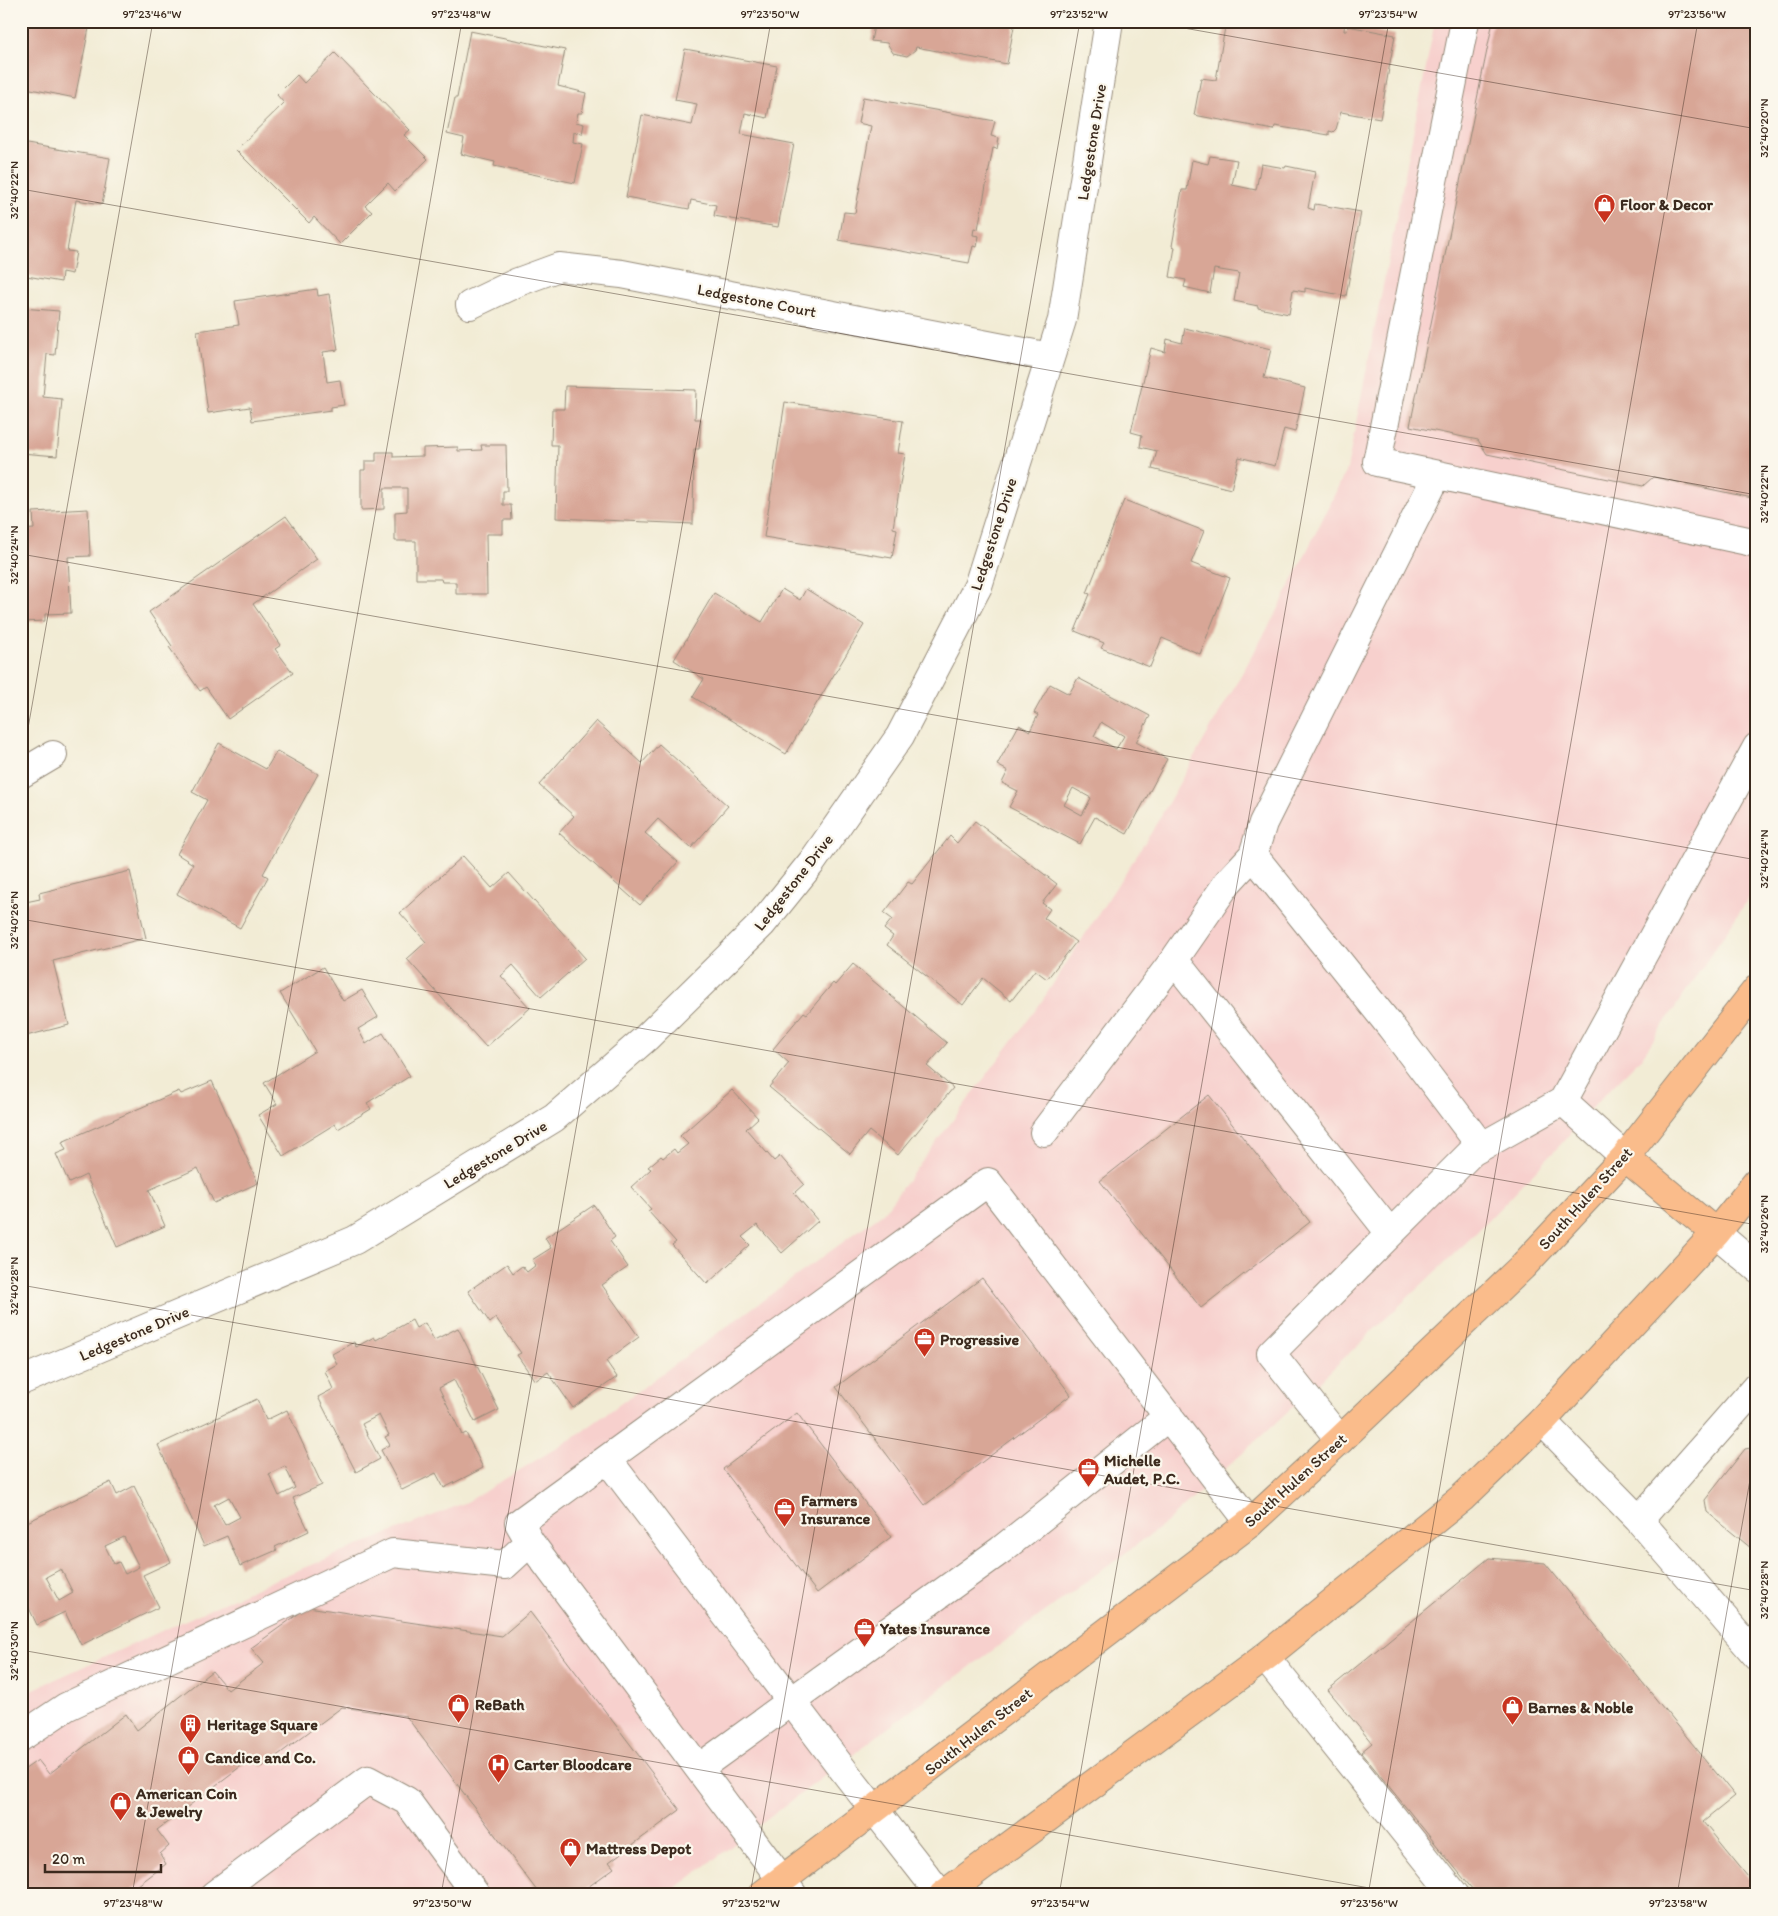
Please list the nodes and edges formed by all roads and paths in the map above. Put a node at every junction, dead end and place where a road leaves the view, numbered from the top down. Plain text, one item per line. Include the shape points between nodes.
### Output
1 (1109, 21) edge
2 (1465, 21) edge
3 (470, 305) dead end
4 (1050, 357) junction
5 (1437, 475) junction
6 (1757, 543) edge
7 (1757, 746) edge
8 (53, 755) dead end
9 (21, 774) edge
10 (1253, 855) junction
11 (1174, 960) junction
12 (1757, 989) edge
13 (1563, 1101) junction
14 (1044, 1132) dead end
15 (1481, 1146) junction
16 (1624, 1157) junction
17 (1757, 1182) edge
18 (1390, 1233) junction
19 (1716, 1233) junction
20 (1757, 1268) edge
21 (21, 1381) edge
22 (1757, 1386) edge
23 (1169, 1416) junction
24 (1542, 1421) junction
25 (1340, 1440) junction
26 (608, 1460) junction
27 (1639, 1520) junction
28 (1250, 1523) junction
29 (530, 1542) junction
30 (1757, 1656) edge
31 (1265, 1657) junction
32 (792, 1701) junction
33 (21, 1737) edge
34 (698, 1768) junction
35 (875, 1810) junction
36 (779, 1890) edge
37 (214, 1895) edge
38 (476, 1895) edge
39 (942, 1895) edge
40 (1454, 1895) edge

1 - 4 street, Ledgestone Drive via 1062,320
2 - 5 street via 1377,462
3 - 4 street, Ledgestone Court via 559,266 622,274
4 - 21 street, Ledgestone Drive via 978,586 900,736 812,862 762,924 646,1038 546,1123 354,1240
5 - 6 street
5 - 10 street via 1264,823
7 - 13 street
8 - 9 street
10 - 11 street via 1228,882
10 - 15 street
11 - 14 street
11 - 18 street
12 - 16 main road, South Hulen Street
13 - 15 street
13 - 16 street
15 - 18 street
16 - 19 main road
16 - 25 main road, South Hulen Street via 1522,1267
17 - 19 main road
18 - 25 street via 1271,1353
19 - 20 street
19 - 24 main road
22 - 27 street
23 - 26 street via 988,1182
23 - 28 street
23 - 32 street via 1001,1550
24 - 27 street
24 - 31 main road via 1463,1497
25 - 28 main road, South Hulen Street
26 - 29 street via 519,1523
26 - 32 street
27 - 30 street
28 - 35 main road, South Hulen Street
29 - 33 street via 505,1565 393,1553 66,1707
29 - 34 street
31 - 39 main road
31 - 40 street
32 - 34 street
32 - 35 street
34 - 36 street
35 - 36 main road, South Hulen Street
35 - 39 street
37 - 38 street via 368,1780 407,1801

